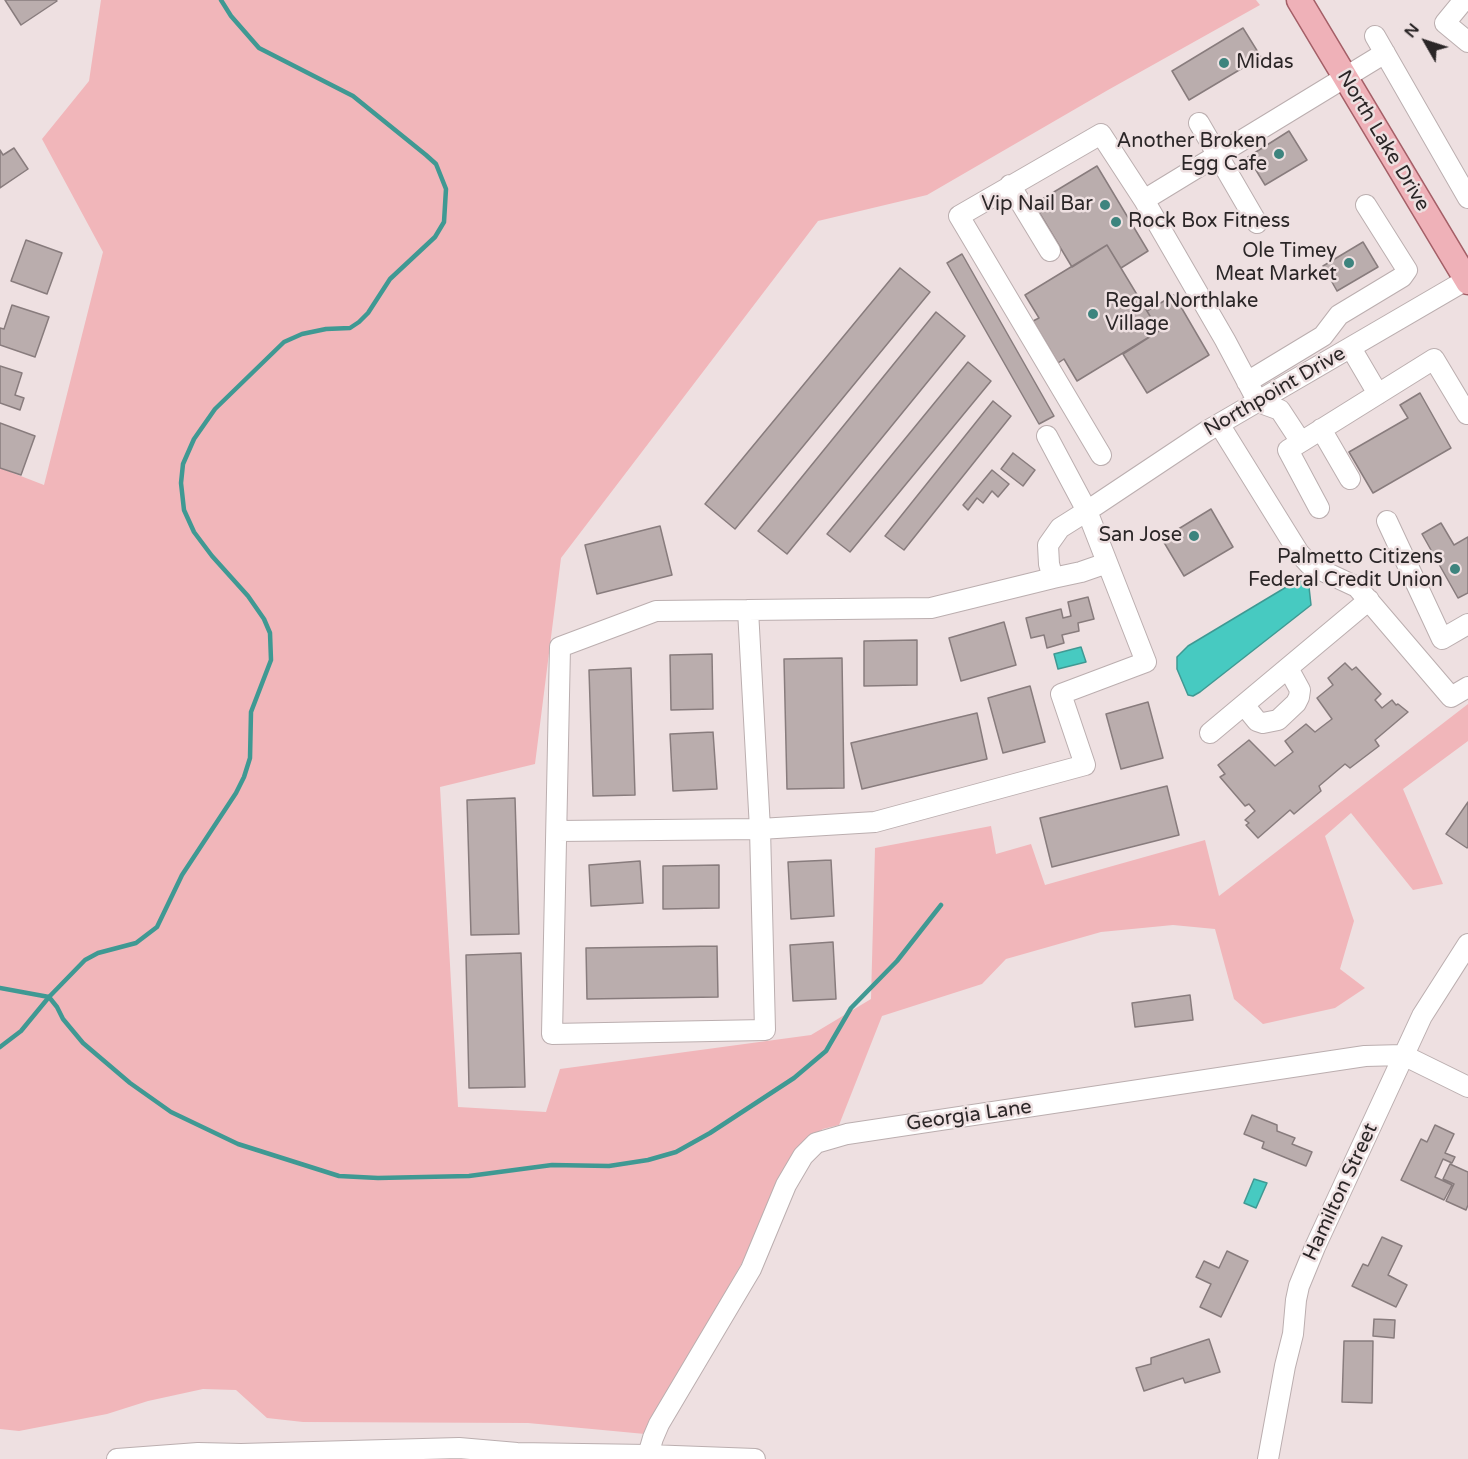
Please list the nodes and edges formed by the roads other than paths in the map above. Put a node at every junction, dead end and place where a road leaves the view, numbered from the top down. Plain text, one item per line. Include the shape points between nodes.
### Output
1 (1299, 0) edge
2 (1464, 0) edge
3 (1375, 36) dead end
4 (1468, 42) edge
5 (1385, 54) junction
6 (1345, 78) junction
7 (1199, 123) dead end
8 (1218, 155) junction
9 (1010, 185) junction
10 (1468, 198) edge
11 (1144, 200) junction
12 (1366, 205) dead end
13 (1257, 222) dead end
14 (1050, 251) dead end
15 (1468, 281) edge
16 (1351, 348) junction
17 (1247, 382) junction
18 (1378, 394) junction
19 (1258, 402) junction
20 (1467, 414) edge
21 (1219, 424) junction
22 (1321, 429) junction
23 (1047, 436) dead end
24 (1301, 441) junction
25 (1101, 454) dead end
26 (1350, 479) dead end
27 (1319, 508) dead end
28 (1088, 511) junction
29 (1387, 521) dead end
30 (1107, 562) junction
31 (1053, 578) junction
32 (1369, 600) junction
33 (748, 610) junction
34 (1468, 624) edge
35 (1288, 668) junction
36 (1468, 687) edge
37 (1244, 705) junction
38 (1210, 733) dead end
39 (759, 829) junction
40 (557, 831) junction
41 (1468, 944) edge
42 (1403, 1055) junction
43 (1468, 1087) edge
44 (648, 1455) junction
45 (117, 1459) edge
46 (755, 1459) edge
47 (1268, 1459) edge

1 - 6 main road, North Lake Drive
2 - 4 street via 1445,23
3 - 5 street
5 - 6 street
5 - 10 street
6 - 8 street
6 - 15 main road, North Lake Drive
7 - 8 street
8 - 11 street
8 - 13 street
9 - 11 street via 1101,134
9 - 14 street
9 - 25 street via 959,216
11 - 17 street
12 - 17 street via 1407,270 1402,277 1339,315 1323,336
15 - 16 street, Northpoint Drive
16 - 18 street
16 - 19 street, Northpoint Drive
17 - 19 street
18 - 20 street via 1434,359
18 - 22 street
19 - 21 street, Northpoint Drive
19 - 24 street via 1280,410
21 - 28 street, Northpoint Drive
21 - 32 street via 1299,553 1310,565 1358,587
22 - 24 street
22 - 26 street
23 - 28 street
24 - 27 street via 1288,450
28 - 30 street
28 - 31 street, Northpoint Drive via 1060,528 1048,545
29 - 34 street via 1442,639
30 - 31 street
30 - 39 street via 1146,662 1061,694 1085,765 875,822
31 - 33 street via 932,608
32 - 35 street
32 - 36 street via 1451,697
33 - 39 street
33 - 40 street via 656,611 560,647
35 - 37 street
35 - 37 street via 1300,690 1299,697 1278,720 1257,721
37 - 38 street
39 - 40 street
39 - 40 street via 765,1030 552,1034
41 - 42 street, Hamilton Street via 1422,1016
42 - 43 street, Georgia Lane
42 - 44 street, Georgia Lane via 1365,1056 848,1134 816,1143 803,1156 786,1185 751,1269 659,1424
42 - 47 street, Hamilton Street via 1299,1286
44 - 45 street via 459,1448 198,1453
44 - 46 street

